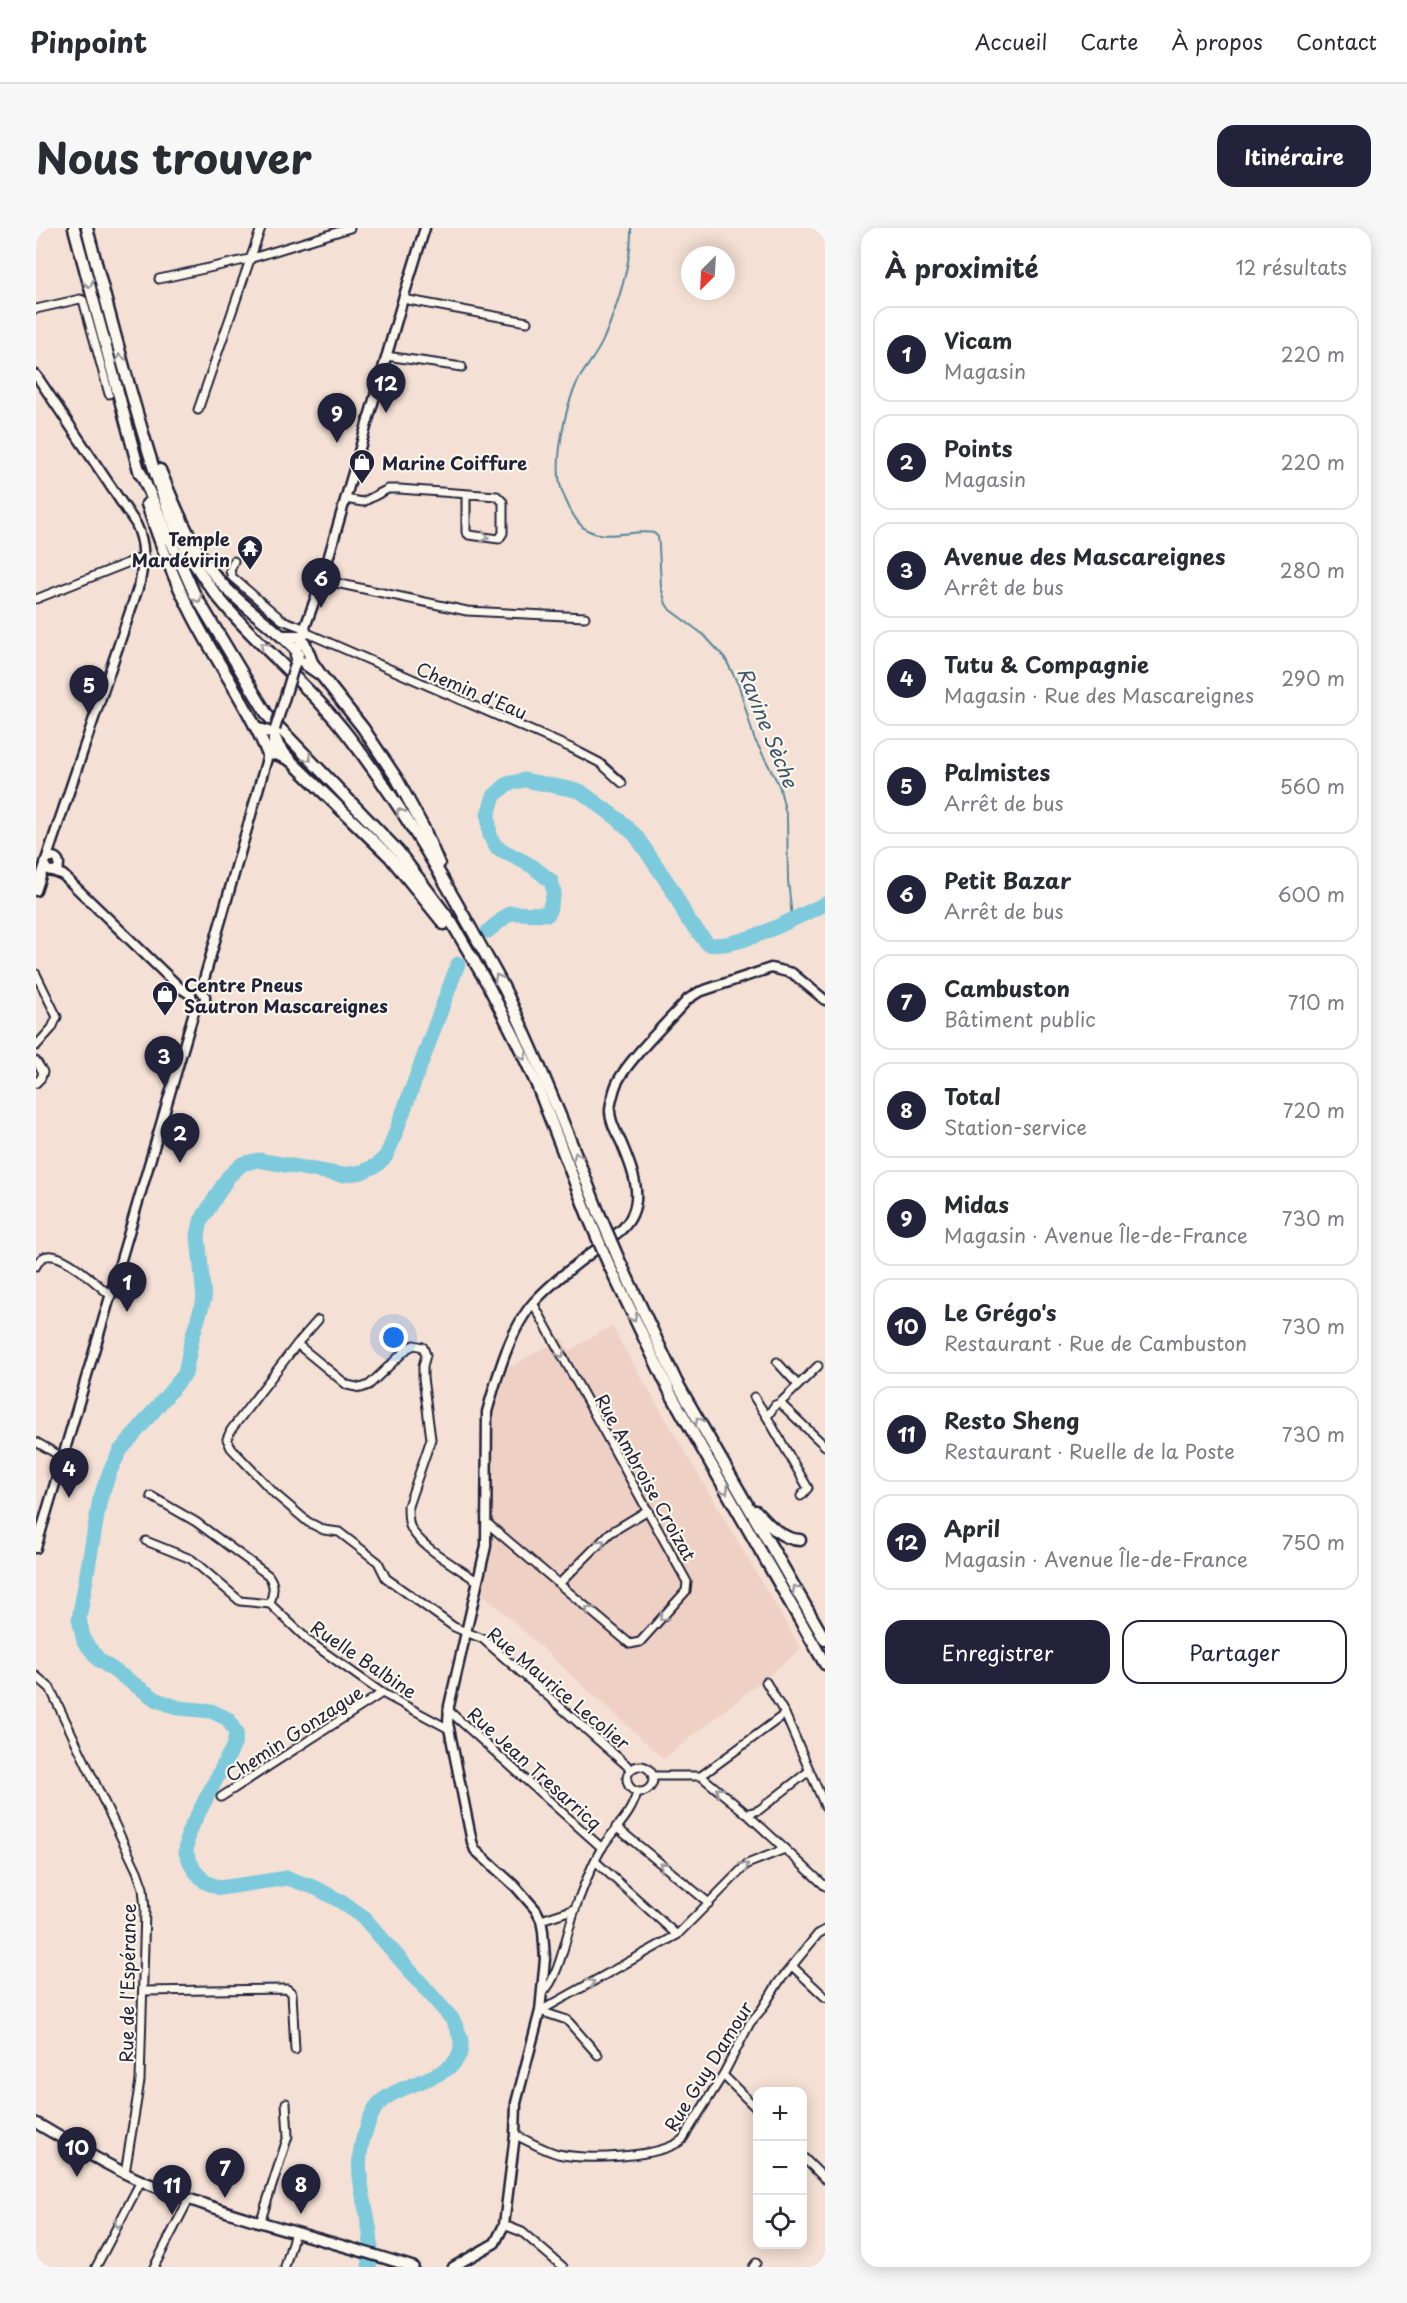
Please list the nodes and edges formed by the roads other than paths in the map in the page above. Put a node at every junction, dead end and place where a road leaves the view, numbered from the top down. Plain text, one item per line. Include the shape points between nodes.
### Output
1 (74, 228) edge
2 (87, 228) edge
3 (261, 228) edge
4 (351, 228) edge
5 (425, 228) edge
6 (249, 259) junction
7 (159, 279) dead end
8 (403, 299) junction
9 (36, 309) edge
10 (527, 322) dead end
11 (386, 356) junction
12 (462, 367) dead end
13 (37, 377) edge
14 (109, 394) dead end
15 (198, 410) dead end
16 (137, 414) junction
17 (139, 469) junction
18 (466, 494) junction
19 (345, 499) junction
20 (145, 556) junction
21 (234, 561) dead end
22 (322, 579) junction
23 (36, 599) edge
24 (585, 617) dead end
25 (305, 635) junction
26 (282, 636) junction
27 (296, 651) junction
28 (295, 664) junction
29 (321, 675) junction
30 (258, 729) junction
31 (274, 731) junction
32 (268, 755) junction
33 (290, 760) junction
34 (622, 783) dead end
35 (52, 842) junction
36 (58, 861) junction
37 (47, 868) junction
38 (63, 875) junction
39 (444, 878) junction
40 (37, 887) edge
41 (36, 974) edge
42 (488, 985) junction
43 (201, 990) junction
44 (191, 995) junction
45 (825, 1000) edge
46 (196, 1005) junction
47 (36, 1046) edge
48 (36, 1061) edge
49 (36, 1083) edge
50 (614, 1262) junction
51 (36, 1266) edge
52 (110, 1295) junction
53 (533, 1303) junction
54 (318, 1320) dead end
55 (297, 1344) junction
56 (777, 1362) dead end
57 (818, 1366) dead end
58 (798, 1385) junction
59 (754, 1397) dead end
60 (780, 1403) junction
61 (766, 1417) junction
62 (36, 1442) edge
63 (824, 1442) edge
64 (62, 1457) junction
65 (151, 1496) dead end
66 (801, 1496) dead end
67 (743, 1497) junction
68 (648, 1510) junction
69 (487, 1523) junction
70 (800, 1540) dead end
71 (146, 1541) dead end
72 (36, 1548) edge
73 (477, 1581) junction
74 (560, 1583) junction
75 (270, 1604) junction
76 (466, 1633) junction
77 (825, 1640) edge
78 (825, 1664) edge
79 (36, 1676) edge
80 (766, 1682) dead end
81 (382, 1693) junction
82 (448, 1710) junction
83 (784, 1714) junction
84 (449, 1729) junction
85 (631, 1769) junction
86 (809, 1771) junction
87 (653, 1776) junction
88 (701, 1776) junction
89 (637, 1792) junction
90 (221, 1797) dead end
91 (825, 1806) edge
92 (747, 1814) junction
93 (616, 1827) junction
94 (602, 1848) junction
95 (785, 1849) junction
96 (595, 1860) junction
97 (825, 1886) edge
98 (709, 1903) junction
99 (575, 1909) junction
100 (541, 1920) junction
101 (825, 1930) edge
102 (677, 1935) junction
103 (792, 1966) junction
104 (143, 1991) junction
105 (543, 1992) junction
106 (825, 1997) edge
107 (540, 2011) junction
108 (295, 2050) dead end
109 (598, 2055) dead end
110 (723, 2075) junction
111 (286, 2103) dead end
112 (753, 2105) edge
113 (36, 2123) edge
114 (515, 2135) junction
115 (807, 2161) edge
116 (125, 2173) junction
117 (825, 2179) edge
118 (141, 2181) junction
119 (189, 2199) junction
120 (260, 2223) junction
121 (504, 2225) junction
122 (295, 2232) junction
123 (96, 2267) edge
124 (154, 2267) edge
125 (285, 2267) edge
126 (413, 2267) edge
127 (453, 2267) edge
128 (563, 2267) edge

1 -> 17 highway
16 -> 2 highway
3 - 6 street
4 - 6 street
5 - 8 street
6 - 7 street
6 - 15 street
8 - 10 street
8 - 11 street
9 - 14 street via 83,300
11 - 12 street
11 - 19 street
13 - 20 street via 136,524
16 - 26 highway via 166,486 200,553 234,596
39 -> 16 highway via 348,736 248,630 196,566 172,520
17 - 30 highway via 163,550 189,610
17 -> 42 highway via 194,593 268,716 398,851 452,923
18 -> 18 street via 466,532 499,539 503,533 501,498
18 - 19 street via 388,489 363,502
19 - 22 street
20 - 23 street
20 - 35 street via 140,582
21 - 25 street, Chemin d'Eau via 231,578
22 - 24 street via 467,611
22 - 25 street
25 - 26 highway
25 - 27 street
25 - 28 street
25 - 29 highway via 312,662
25 - 34 street, Chemin d'Eau via 571,748 600,763
26 - 27 highway
27 - 28 highway
28 - 29 highway via 302,662
28 - 31 street, bridge
29 - 39 highway via 363,728 396,779 436,854
30 - 31 highway
30 - 32 highway
31 - 32 street
31 - 33 highway via 279,747
32 - 33 highway
32 - 43 street
33 - 42 highway via 390,857
35 - 36 street
35 - 37 street
36 - 37 street via 57,869
36 - 37 street via 51,856
36 - 38 street
37 - 38 street
37 - 40 street
38 - 44 street
50 -> 39 highway, bridge via 558,1108 514,1008
41 - 47 street via 57,1017
42 -> 50 highway, bridge via 537,1085 588,1216
43 - 44 street
43 - 46 street via 206,999
44 - 46 street via 190,1000
45 - 53 street via 792,973 771,968 688,999 622,1072 615,1088 610,1111 635,1183 635,1213 629,1223
46 - 52 street
48 - 49 street via 43,1072
67 -> 50 highway
50 -> 78 highway via 670,1394
51 - 52 street via 42,1258 63,1258
52 - 64 street
53 -> 68 street, Rue Ambroise Croizat
53 - 69 street via 514,1334 487,1412
54 - 55 street
55 - 73 street via 355,1388 369,1385 408,1348 423,1347 431,1439 408,1506 411,1527 423,1542
55 - 76 street, Rue Maurice Lecolier via 233,1426 227,1439 231,1448 275,1494 316,1527 339,1532 378,1562 386,1578
56 - 58 street
57 - 58 street
58 - 60 street
59 - 61 street
60 - 61 street
60 - 63 street
61 - 66 street via 808,1488
62 - 64 street
64 - 72 street
65 - 75 street via 196,1522 268,1575 274,1588
67 - 70 highway via 771,1526
77 -> 67 highway
74 -> 68 street via 610,1533
68 -> 74 street, Rue Ambroise Croizat via 688,1587 640,1642 626,1642
69 - 73 street
69 - 74 street, Rue Ambroise Croizat
71 - 75 street via 191,1559 240,1600
73 - 76 street
75 - 81 street, Ruelle Balbine via 310,1642
76 - 82 street
76 - 85 street, Rue Maurice Lecolier via 483,1639
79 - 104 street, Rue de l'Espérance via 50,1688 140,1880 145,1910
80 - 83 street
81 - 84 street, Ruelle Balbine
81 - 90 street, Chemin Gonzague
82 - 84 street
82 - 94 street, Rue Jean Tresarricq
83 - 86 street
83 - 88 street
84 - 100 street via 472,1842 522,1893
85 - 87 street via 642,1766
85 - 89 street via 628,1783
86 - 91 street
86 - 92 street via 759,1810
87 - 88 street
87 - 89 street via 648,1789
92 -> 88 street
89 - 93 street via 631,1811
92 - 95 street
93 - 94 street
98 -> 93 street
94 - 96 street
95 - 97 street
98 -> 95 street via 747,1864
96 - 99 street
96 - 102 street
98 - 102 street
99 - 100 street
99 - 105 street via 552,1980
100 - 105 street
101 - 103 street, Rue Guy Damour
107 -> 102 street
103 - 106 street
103 - 110 street, Rue Guy Damour via 750,2023
104 - 108 street via 287,1989 292,1993
104 - 116 street, Rue de l'Espérance via 140,2081
105 - 107 street
107 - 109 street via 567,2020
107 - 114 street via 516,2103
110 - 112 street
110 - 114 street, Rue Guy Damour via 682,2140 666,2150 640,2156 569,2156
111 - 120 street via 288,2136
113 - 116 main road
114 - 121 street
115 - 117 street
116 - 118 main road
118 - 119 main road
118 -> 123 street
119 - 120 main road
119 - 124 street
120 - 122 main road
121 - 127 street via 495,2243
121 - 128 street via 522,2232
122 - 125 street
122 - 126 main road

